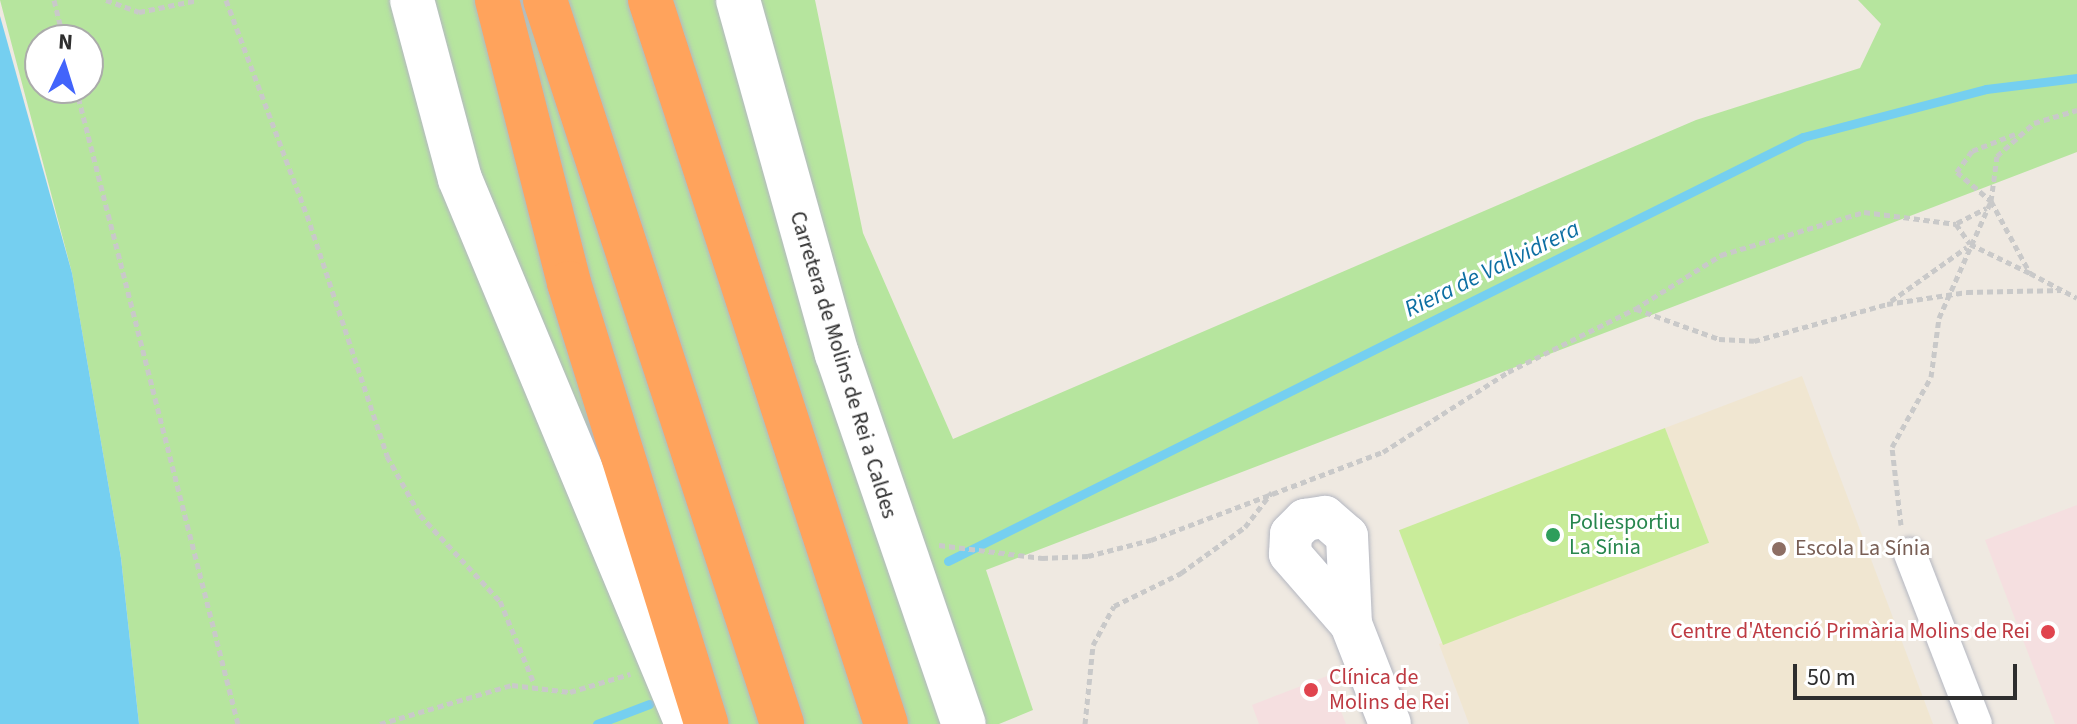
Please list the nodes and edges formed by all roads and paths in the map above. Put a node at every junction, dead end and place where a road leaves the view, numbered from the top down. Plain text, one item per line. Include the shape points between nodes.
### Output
1 (54, 0) edge
2 (106, 0) edge
3 (198, 0) edge
4 (226, 0) edge
5 (412, 0) edge
6 (497, 0) edge
7 (545, 0) edge
8 (650, 0) edge
9 (738, 0) edge
10 (60, 24) edge
11 (80, 104) edge
12 (2077, 110) edge
13 (2017, 134) junction
14 (1991, 201) junction
15 (1956, 224) junction
16 (1970, 244) junction
17 (2030, 273) junction
18 (2061, 290) junction
19 (1952, 295) junction
20 (2077, 298) edge
21 (1887, 304) junction
22 (1635, 309) junction
23 (1273, 492) junction
24 (926, 546) dead end
25 (1910, 554) joint
26 (1351, 624) junction
27 (635, 672) dead end
28 (534, 683) junction
29 (238, 724) edge
30 (380, 724) edge
31 (687, 724) edge
32 (706, 724) edge
33 (782, 724) edge
34 (886, 724) edge
35 (964, 724) edge
36 (1085, 724) edge
37 (1390, 724) edge
38 (1976, 724) edge

1 - 10 path
2 - 3 path via 139,12
4 - 28 path via 307,215 387,456 420,515 500,601
5 - 31 main road via 460,179
6 - 32 highway via 591,359
7 - 33 highway
8 - 34 highway
9 - 35 main road, Carretera de Molins de Rei a Caldes via 837,354
11 - 29 path
12 - 13 path via 2046,116
13 - 14 path via 1997,156
13 - 14 path via 1957,163 1964,181
14 - 15 path via 1979,217
14 - 16 path
14 - 17 path
15 - 16 path
15 - 22 path via 1864,212 1721,255
16 - 17 path
16 - 19 path
16 - 21 path
17 - 18 path
18 - 19 path
18 - 20 path
19 - 21 path
19 - 25 path via 1939,318 1931,377 1892,447 1894,506
21 - 22 path via 1773,340 1735,342
22 - 23 path via 1508,372 1383,452
23 - 24 path via 1088,556
23 - 36 path via 1245,527 1181,573 1114,606 1093,645
25 - 38 street
26 - 26 street via 1301,570 1328,575 1348,555
26 - 37 street
27 - 28 path via 570,692
28 - 30 path

